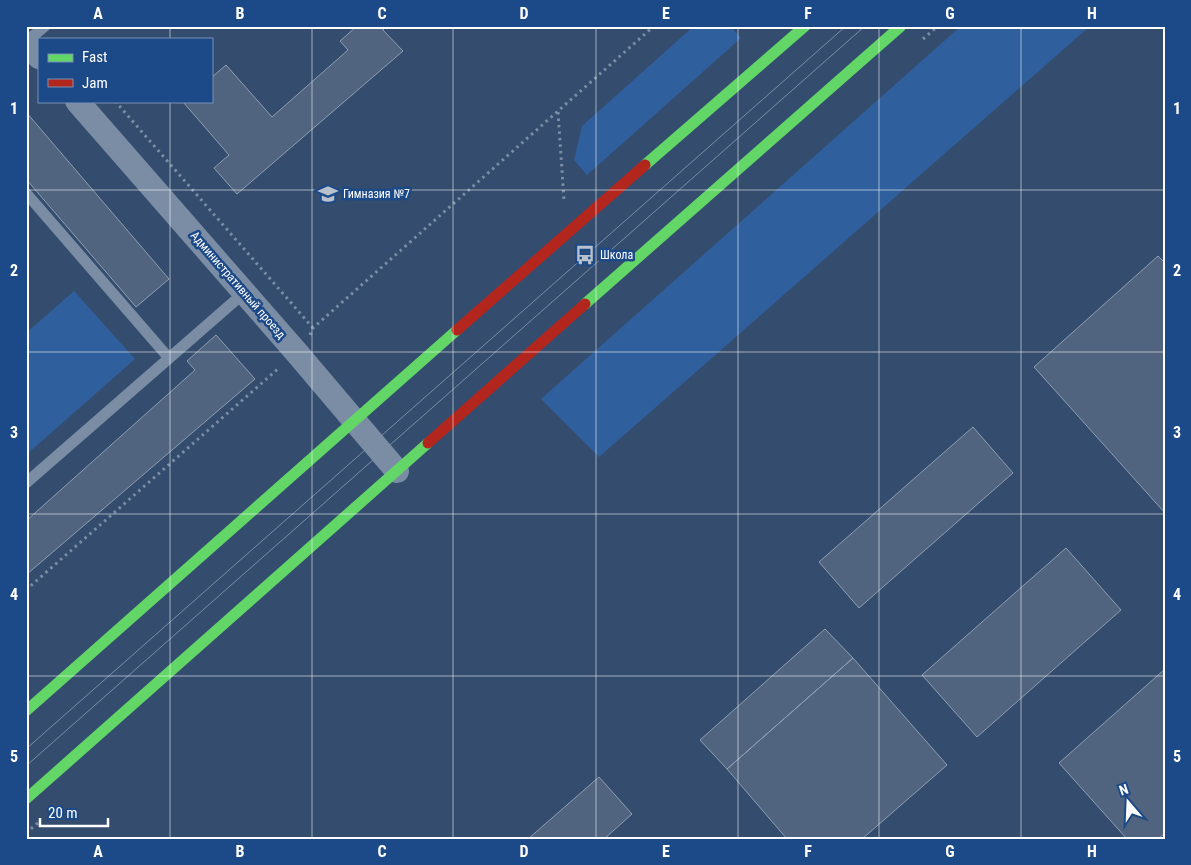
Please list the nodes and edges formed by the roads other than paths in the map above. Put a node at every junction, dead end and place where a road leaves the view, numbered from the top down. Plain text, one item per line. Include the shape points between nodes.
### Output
1 (45, 26) edge
2 (805, 26) edge
3 (901, 26) edge
4 (26, 43) edge
5 (38, 56) edge
6 (78, 102) edge
7 (26, 193) edge
8 (244, 292) junction
9 (168, 357) junction
10 (354, 421) junction
11 (397, 471) junction
12 (26, 483) edge
13 (26, 711) edge
14 (26, 799) edge

1 - 4 lane
2 - 10 highway
3 - 11 highway
4 - 5 street
6 - 8 street, Административный проезд
7 - 9 lane
8 - 9 lane
8 - 10 street, Административный проезд
9 - 12 lane
10 - 11 street, Административный проезд
10 - 13 highway
11 - 14 highway

